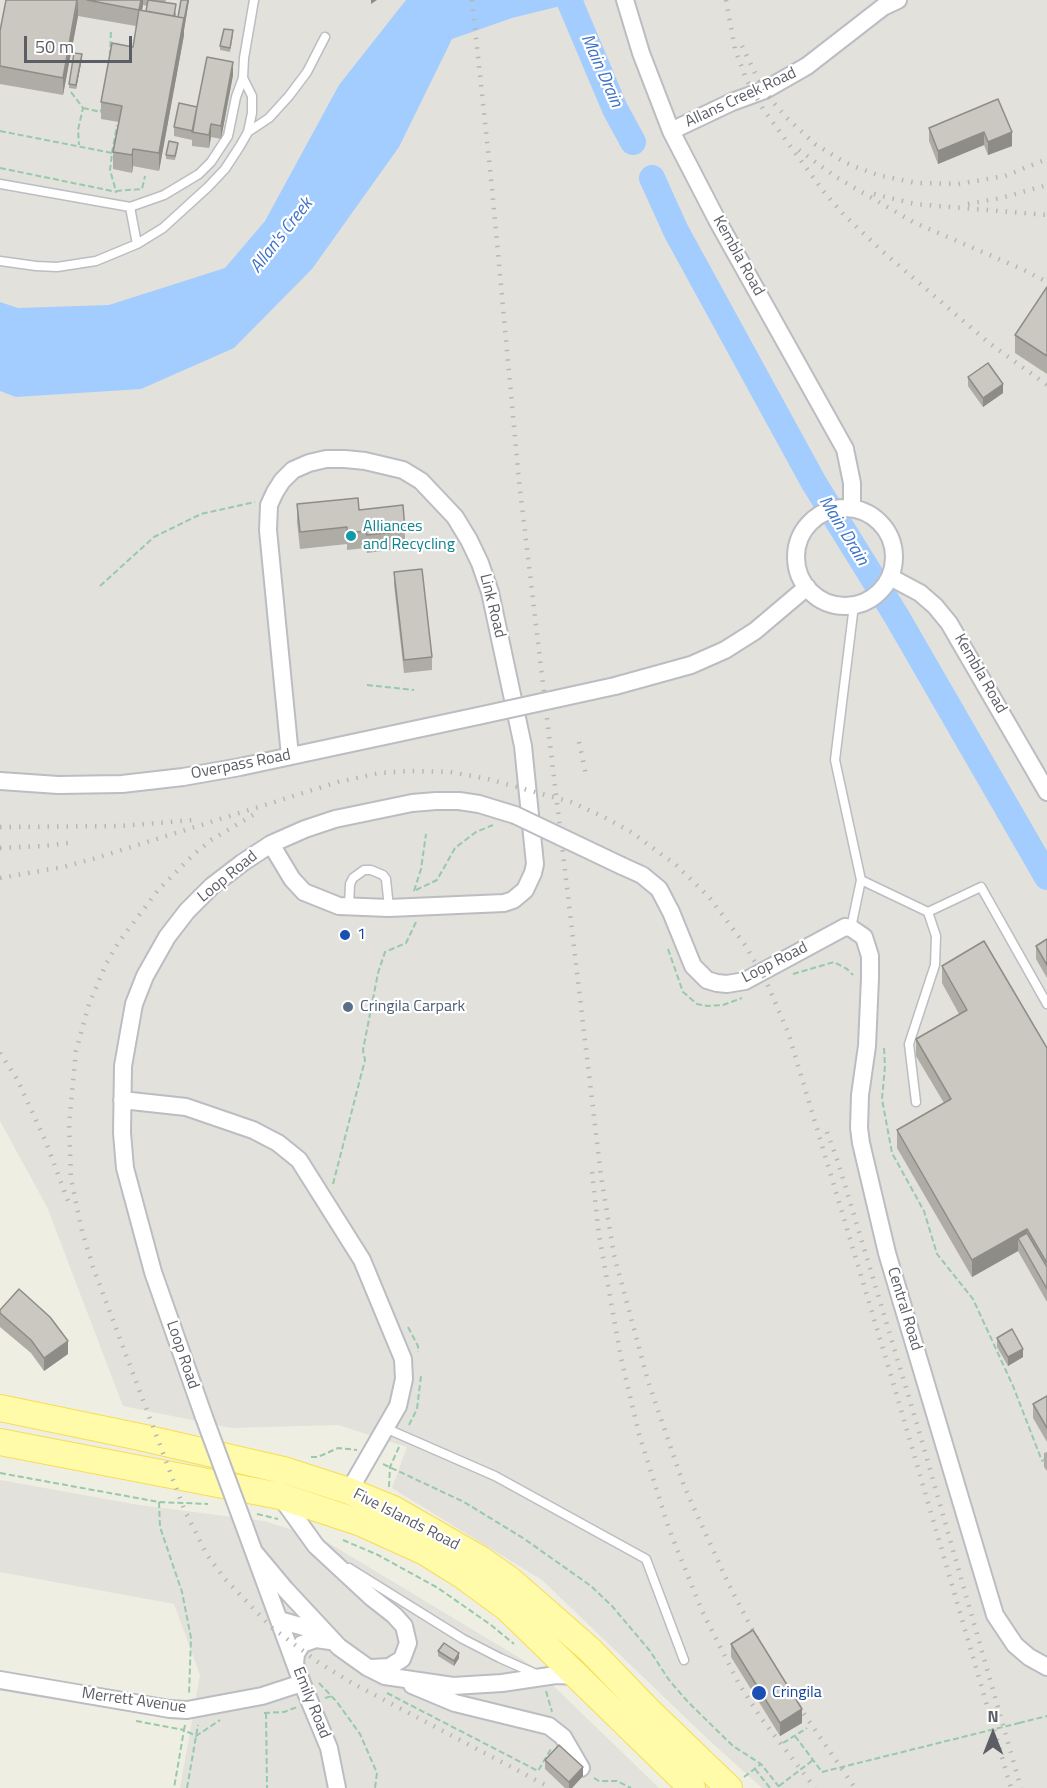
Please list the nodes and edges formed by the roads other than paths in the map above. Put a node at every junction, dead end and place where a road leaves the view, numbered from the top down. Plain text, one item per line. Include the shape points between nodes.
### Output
1 (254, 0) edge
2 (898, 0) edge
3 (626, 4) edge
4 (325, 37) dead end
5 (243, 78) junction
6 (671, 131) junction
7 (248, 132) junction
8 (0, 184) edge
9 (130, 207) junction
10 (137, 244) junction
11 (0, 261) edge
12 (848, 508) junction
13 (890, 577) junction
14 (807, 587) junction
15 (861, 602) junction
16 (290, 756) junction
17 (0, 781) edge
18 (1047, 792) edge
19 (271, 844) junction
20 (861, 880) junction
21 (349, 906) junction
22 (390, 908) junction
23 (928, 912) junction
24 (851, 928) junction
25 (1047, 1004) edge
26 (122, 1100) junction
27 (916, 1102) dead end
28 (0, 1408) edge
29 (385, 1428) junction
30 (13, 1446) edge
31 (348, 1491) junction
32 (280, 1496) junction
33 (255, 1553) junction
34 (325, 1554) junction
35 (279, 1620) junction
36 (336, 1645) junction
37 (684, 1660) dead end
38 (295, 1664) junction
39 (367, 1667) junction
40 (1047, 1668) edge
41 (385, 1676) junction
42 (579, 1676) junction
43 (542, 1677) junction
44 (0, 1680) edge
45 (310, 1682) junction
46 (432, 1682) junction
47 (483, 1710) junction
48 (581, 1768) edge
49 (738, 1786) edge
50 (336, 1788) edge
51 (692, 1788) edge

1 - 5 lane
2 - 6 street, Allans Creek Road via 883,7 807,66 765,90
3 - 6 street, Kembla Road
4 - 7 lane via 289,96 269,118
5 - 7 lane via 252,96
5 - 9 lane via 228,136 211,162 164,195
6 - 12 street, Kembla Road via 845,448 852,483
7 - 10 lane via 225,169 208,187 163,228
8 - 9 lane
9 - 10 lane
10 - 11 lane via 96,261 77,264 36,266
12 - 13 street via 867,512 888,533 894,547
12 - 14 street via 820,514 799,540 796,556
13 - 15 street via 882,590
13 - 18 street, Kembla Road via 920,593 949,623
14 - 15 street via 828,603 841,606
14 - 16 street, Overpass Road, bridge via 755,631 691,665 615,686
15 - 20 lane via 835,760
16 - 17 street, Overpass Road via 183,777 122,784
16 - 22 street, Link Road via 268,530 269,505 282,481 293,470 309,463 345,459 403,470 421,481 455,518 470,540 490,592 523,746 535,864 525,890 504,903 415,898
19 - 21 street, Link Road via 304,892
19 - 24 street, Loop Road, bridge via 335,819 412,803 459,801 499,809 651,881 671,912 693,966 707,980 717,983 745,981 837,930
19 - 26 street, Loop Road via 212,886 167,937 134,1004 123,1066
20 - 23 lane
20 - 24 lane
21 - 22 street, Link Road
21 - 22 lane via 353,878 371,870 386,879
23 - 25 lane via 981,887
23 - 27 lane via 936,936 935,965 909,1044
24 - 40 street, Central Road via 864,937 870,956 868,1037 859,1128 887,1253 995,1615 1015,1645
26 - 29 street via 186,1107 227,1120 278,1143 299,1161 362,1260 403,1359 404,1379 398,1406
26 - 33 street, Loop Road, bridge via 125,1168 131,1198 153,1272
28 - 31 main road, Five Islands Road via 287,1471
29 - 31 street
29 - 37 lane via 495,1476 646,1559
30 - 32 main road, Five Islands Road
31 - 49 main road, Five Islands Road via 393,1509 444,1537 510,1580 590,1650 646,1709
32 - 34 street
32 - 42 main road, Five Islands Road via 393,1536 424,1552 507,1608
33 - 35 street, Loop Road
33 - 36 street, Loop Road
34 - 39 street via 401,1621 407,1632 407,1649 399,1662 383,1668
34 - 43 lane via 433,1622
35 - 36 street via 311,1629
35 - 38 street, Emily Road
36 - 38 street via 316,1639 305,1642 297,1650
36 - 39 street, Loop Road
38 - 45 street, Emily Road
39 - 41 street, Loop Road
41 - 46 street, Loop Road
41 - 47 street
42 - 43 street, Loop Road
42 - 51 main road, Five Islands Road
43 - 46 street, Loop Road via 453,1686
44 - 45 street, Merrett Avenue via 191,1710
45 - 50 street, Emily Road via 311,1702 329,1748
46 - 47 street
47 - 48 street via 554,1728 566,1740

